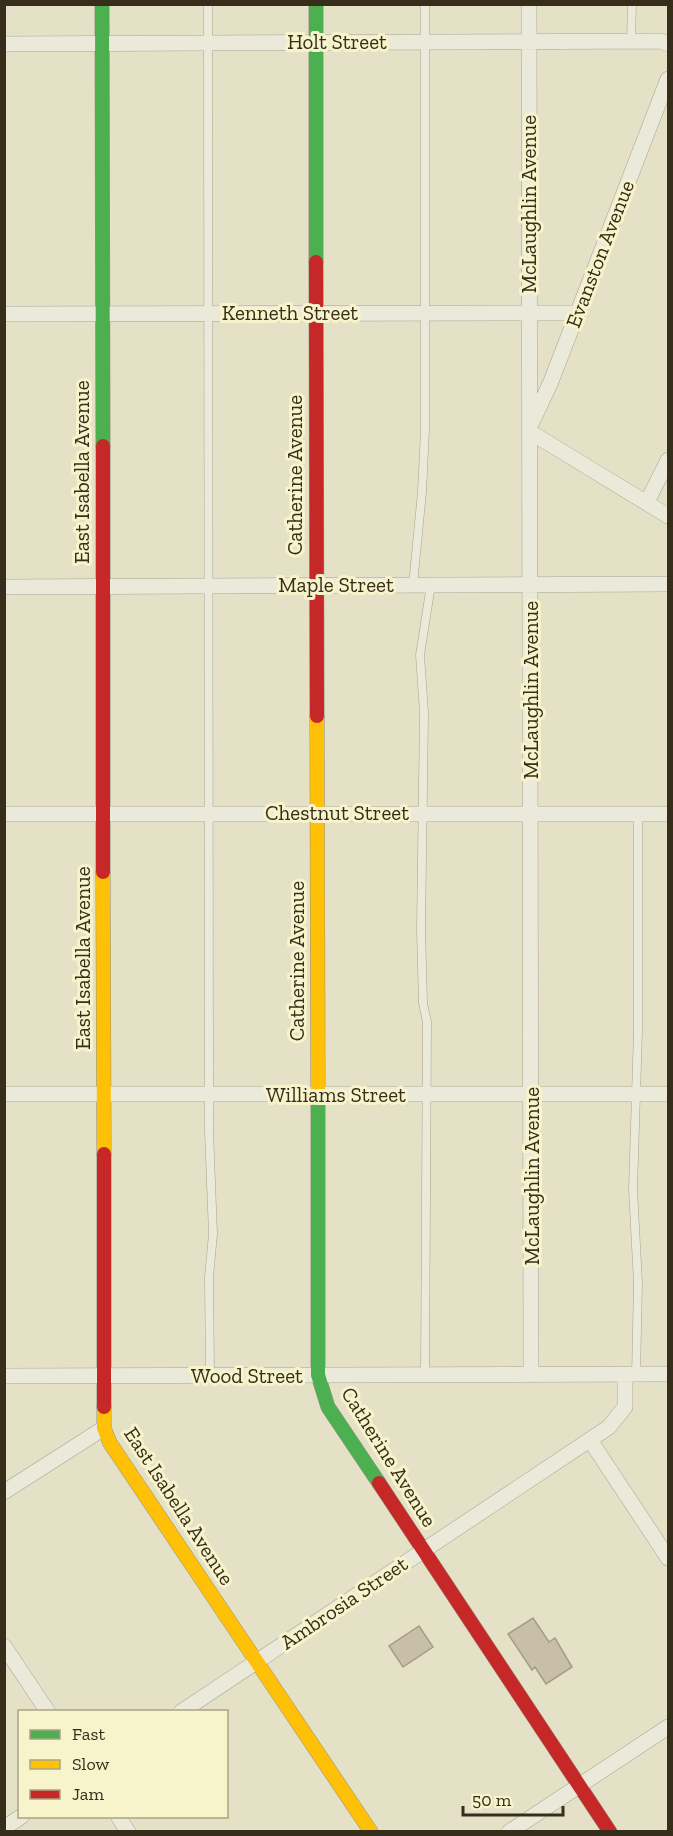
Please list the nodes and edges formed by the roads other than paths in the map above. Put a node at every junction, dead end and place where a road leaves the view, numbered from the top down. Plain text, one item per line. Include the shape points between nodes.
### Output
1 (102, 4) edge
2 (208, 4) edge
3 (316, 4) edge
4 (425, 4) edge
5 (529, 4) edge
6 (632, 4) edge
7 (529, 40) junction
8 (631, 40) junction
9 (316, 42) junction
10 (426, 42) junction
11 (208, 43) junction
12 (4, 44) edge
13 (103, 44) junction
14 (669, 44) edge
15 (669, 79) edge
16 (103, 313) junction
17 (209, 313) junction
18 (317, 313) junction
19 (423, 313) junction
20 (576, 313) junction
21 (4, 314) edge
22 (529, 315) junction
23 (530, 430) junction
24 (669, 460) edge
25 (647, 502) junction
26 (669, 516) edge
27 (669, 584) edge
28 (210, 585) junction
29 (316, 585) junction
30 (413, 585) junction
31 (431, 585) junction
32 (530, 585) junction
33 (103, 586) junction
34 (4, 587) edge
35 (424, 812) junction
36 (104, 813) junction
37 (209, 813) junction
38 (4, 814) edge
39 (317, 814) junction
40 (531, 814) junction
41 (638, 814) junction
42 (669, 814) edge
43 (4, 1094) edge
44 (104, 1094) junction
45 (425, 1094) junction
46 (532, 1094) junction
47 (636, 1094) junction
48 (669, 1094) edge
49 (210, 1095) junction
50 (318, 1095) junction
51 (669, 1374) edge
52 (318, 1375) junction
53 (425, 1375) junction
54 (531, 1375) junction
55 (630, 1375) junction
56 (4, 1376) edge
57 (104, 1376) junction
58 (210, 1376) junction
59 (104, 1428) junction
60 (590, 1440) junction
61 (4, 1492) edge
62 (423, 1551) junction
63 (669, 1558) edge
64 (4, 1646) edge
65 (256, 1663) junction
66 (47, 1710) edge
67 (184, 1710) edge
68 (669, 1727) edge
69 (579, 1786) junction
70 (19, 1818) edge
71 (119, 1818) edge
72 (4, 1828) edge
73 (128, 1832) edge
74 (371, 1832) edge
75 (509, 1832) edge
76 (610, 1832) edge

1 - 13 street, East Isabella Avenue
2 - 11 lane
3 - 9 street, Catherine Avenue
4 - 10 lane
5 - 7 street, McLaughlin Avenue
6 - 8 lane
7 - 8 street, Holt Street
7 - 10 street, Holt Street
7 - 22 street, McLaughlin Avenue
8 - 14 street, Holt Street via 661,40
9 - 10 street, Holt Street
9 - 11 street, Holt Street
9 - 18 street, Catherine Avenue
10 - 19 lane
11 - 13 street, Holt Street
11 - 17 lane
12 - 13 street, Holt Street
13 - 16 street, East Isabella Avenue
15 - 20 street, Evanston Avenue
16 - 17 street, Kenneth Street
16 - 21 street, Kenneth Street
16 - 33 street, East Isabella Avenue
17 - 18 street, Kenneth Street
17 - 28 lane
18 - 19 street, Kenneth Street
18 - 29 street, Catherine Avenue
19 - 22 street, Kenneth Street
19 - 30 lane via 425,430
20 - 22 street, Kenneth Street
20 - 23 street, Evanston Avenue
22 - 23 street, McLaughlin Avenue
23 - 25 street
23 - 32 street, McLaughlin Avenue
24 - 25 street
25 - 26 street
27 - 32 street, Maple Street
28 - 29 street, Maple Street
28 - 33 street, Maple Street
28 - 37 lane
29 - 30 street, Maple Street
29 - 39 street, Catherine Avenue
30 - 31 street, Maple Street
31 - 32 street, Maple Street
31 - 35 lane via 420,655
32 - 40 street, McLaughlin Avenue
33 - 34 street, Maple Street
33 - 36 street, East Isabella Avenue
35 - 39 street, Chestnut Street
35 - 40 street, Chestnut Street
35 - 45 lane via 421,930 427,1022
36 - 37 street, Chestnut Street
36 - 38 street, Chestnut Street
36 - 44 street, East Isabella Avenue
37 - 39 street, Chestnut Street
37 - 49 lane
39 - 50 street, Catherine Avenue
40 - 41 street, Chestnut Street
40 - 46 street, McLaughlin Avenue
41 - 42 street, Chestnut Street
41 - 47 lane
43 - 44 street, Williams Street
44 - 49 street, Williams Street
44 - 57 street, East Isabella Avenue
45 - 46 street, Williams Street
45 - 50 street, Williams Street
45 - 53 lane
46 - 47 street, Williams Street
46 - 54 street, McLaughlin Avenue
47 - 48 street, Williams Street
47 - 55 lane via 633,1189 638,1283
49 - 50 street, Williams Street
49 - 58 lane
50 - 52 street, Catherine Avenue
51 - 55 street, Wood Street
52 - 53 street, Wood Street
52 - 58 street, Wood Street
52 - 62 street, Catherine Avenue via 328,1407
53 - 54 street, Wood Street
54 - 55 street, Wood Street
55 - 60 street, Ambrosia Street via 625,1407 609,1427
56 - 57 street, Wood Street
57 - 58 street, Wood Street
57 - 59 street, East Isabella Avenue
59 - 61 street
59 - 65 street, East Isabella Avenue via 110,1443
60 - 62 street, Ambrosia Street
60 - 63 street
62 - 65 street, Ambrosia Street
62 - 69 street, Catherine Avenue
64 - 66 street
65 - 67 street, Ambrosia Street
65 - 74 street, East Isabella Avenue
68 - 69 street
69 - 75 street
69 - 76 street, Catherine Avenue
70 - 72 street
71 - 73 street

